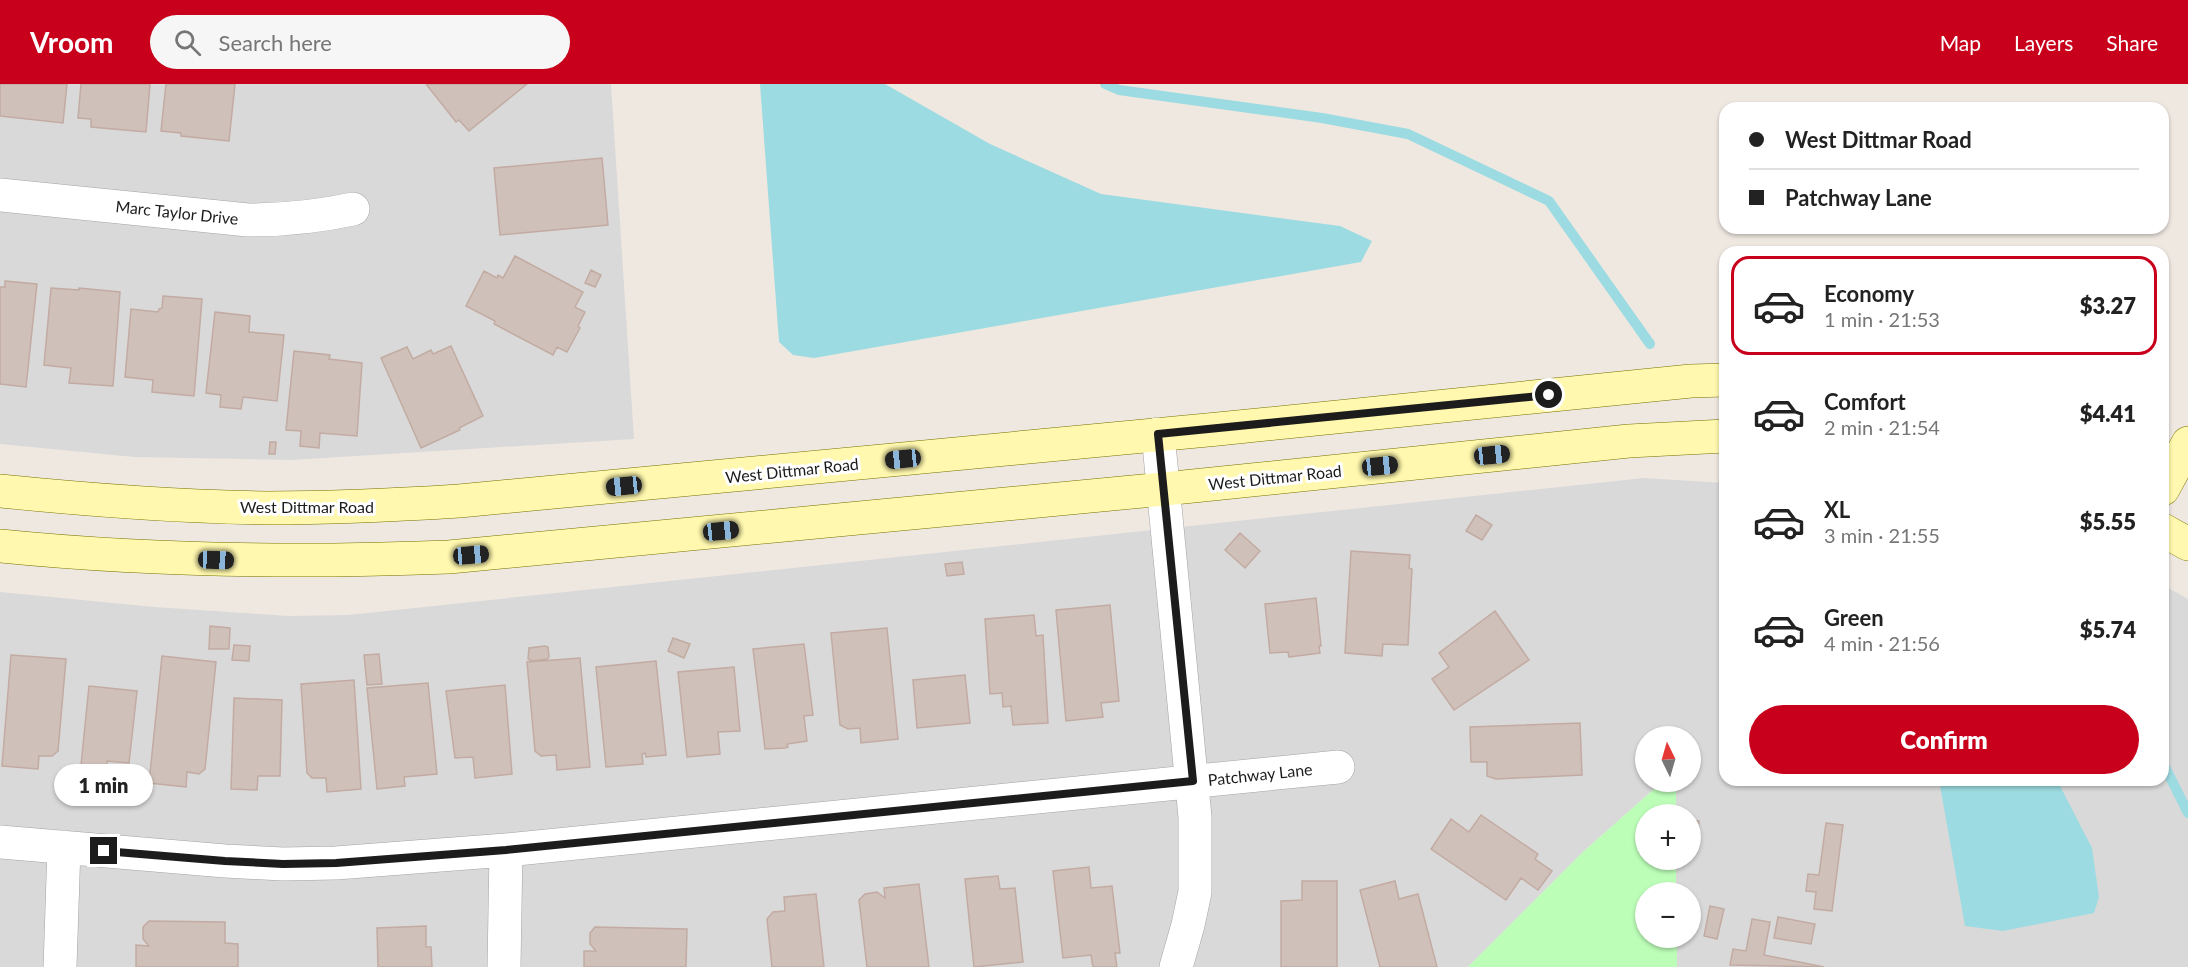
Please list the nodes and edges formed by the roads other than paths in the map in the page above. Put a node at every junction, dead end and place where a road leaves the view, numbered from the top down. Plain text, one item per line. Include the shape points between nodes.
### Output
1 (0, 195) edge
2 (353, 208) dead end
3 (1719, 380) edge
4 (1158, 434) junction
5 (1719, 436) edge
6 (1164, 489) junction
7 (0, 491) edge
8 (2169, 533) edge
9 (2188, 544) edge
10 (0, 546) edge
11 (1338, 767) dead end
12 (1193, 781) junction
13 (0, 842) edge
14 (64, 848) junction
15 (506, 850) junction
16 (60, 967) edge
17 (504, 967) edge
18 (1176, 967) edge

1 - 2 street, Marc Taylor Drive via 248,220 316,217
3 - 4 street, West Dittmar Road
4 - 6 street
4 - 7 street, West Dittmar Road via 385,506 174,505
5 - 6 street, West Dittmar Road via 1629,441
6 - 10 street, West Dittmar Road via 449,557 258,561
6 - 12 street
8 - 9 street
11 - 12 street, Patchway Lane
12 - 15 street, Patchway Lane
12 - 18 street via 1195,892
13 - 14 street, Patchway Lane
14 - 15 street, Patchway Lane via 283,864
14 - 16 street
15 - 17 street

